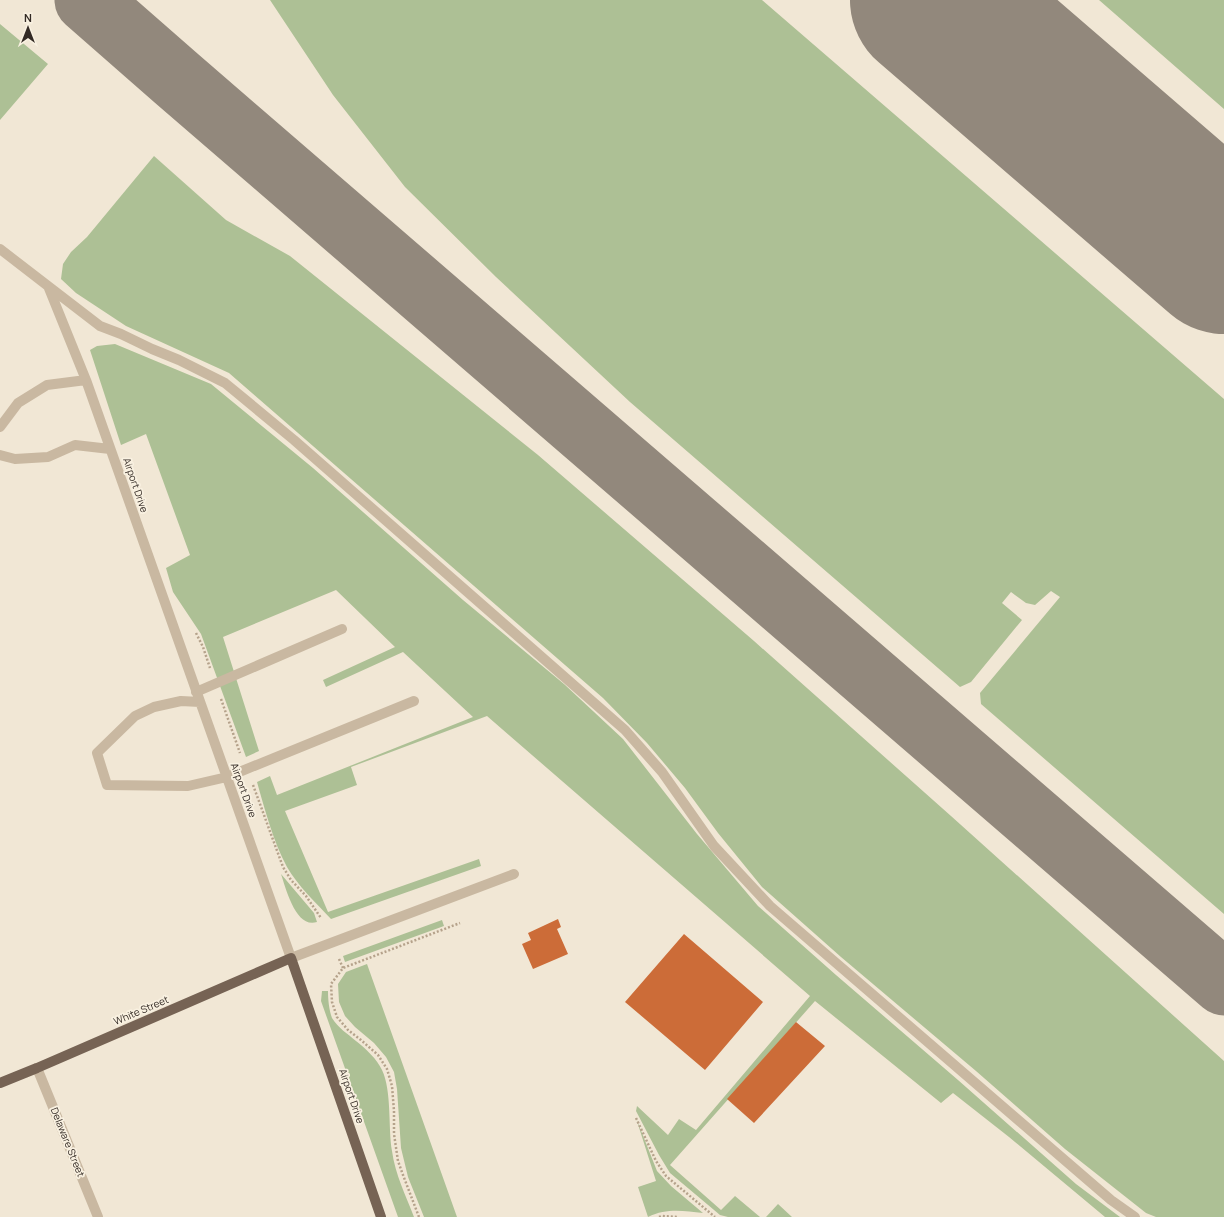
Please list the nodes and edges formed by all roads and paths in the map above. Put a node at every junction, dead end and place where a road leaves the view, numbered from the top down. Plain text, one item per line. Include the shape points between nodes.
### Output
1 (0, 249) edge
2 (48, 286) junction
3 (85, 376) junction
4 (0, 427) edge
5 (110, 449) junction
6 (0, 455) edge
7 (342, 629) dead end
8 (196, 692) junction
9 (414, 700) dead end
10 (200, 702) junction
11 (227, 777) junction
12 (514, 874) dead end
13 (460, 923) dead end
14 (291, 958) junction
15 (339, 958) dead end
16 (343, 968) junction
17 (37, 1068) junction
18 (0, 1083) edge
19 (636, 1118) dead end
20 (98, 1217) edge
21 (382, 1217) edge
22 (420, 1217) edge
23 (659, 1217) edge
24 (677, 1217) edge
25 (715, 1217) edge
26 (1135, 1217) edge

1 - 2 street
2 - 3 street, Airport Drive
2 - 26 street via 100,326 225,383 294,440 625,730 662,772 714,846 770,906 1111,1200
3 - 4 street via 47,385 18,402
3 - 5 street, Airport Drive
5 - 6 street via 75,444 48,457 15,459
5 - 8 street, Airport Drive
7 - 8 street
8 - 10 street, Airport Drive
9 - 11 street
10 - 11 street, Airport Drive
10 - 11 street via 181,701 154,707 135,716 97,753 107,785 188,786
11 - 14 street, Airport Drive
12 - 14 street
13 - 16 path
14 - 17 main road, White Street
14 - 21 main road, Airport Drive
15 - 16 path
16 - 22 path via 331,984 332,1002 337,1017 348,1030 378,1055 387,1069 392,1086 398,1161
17 - 18 main road, White Street
17 - 20 street, Delaware Street
19 - 25 path via 666,1176
23 - 24 path

